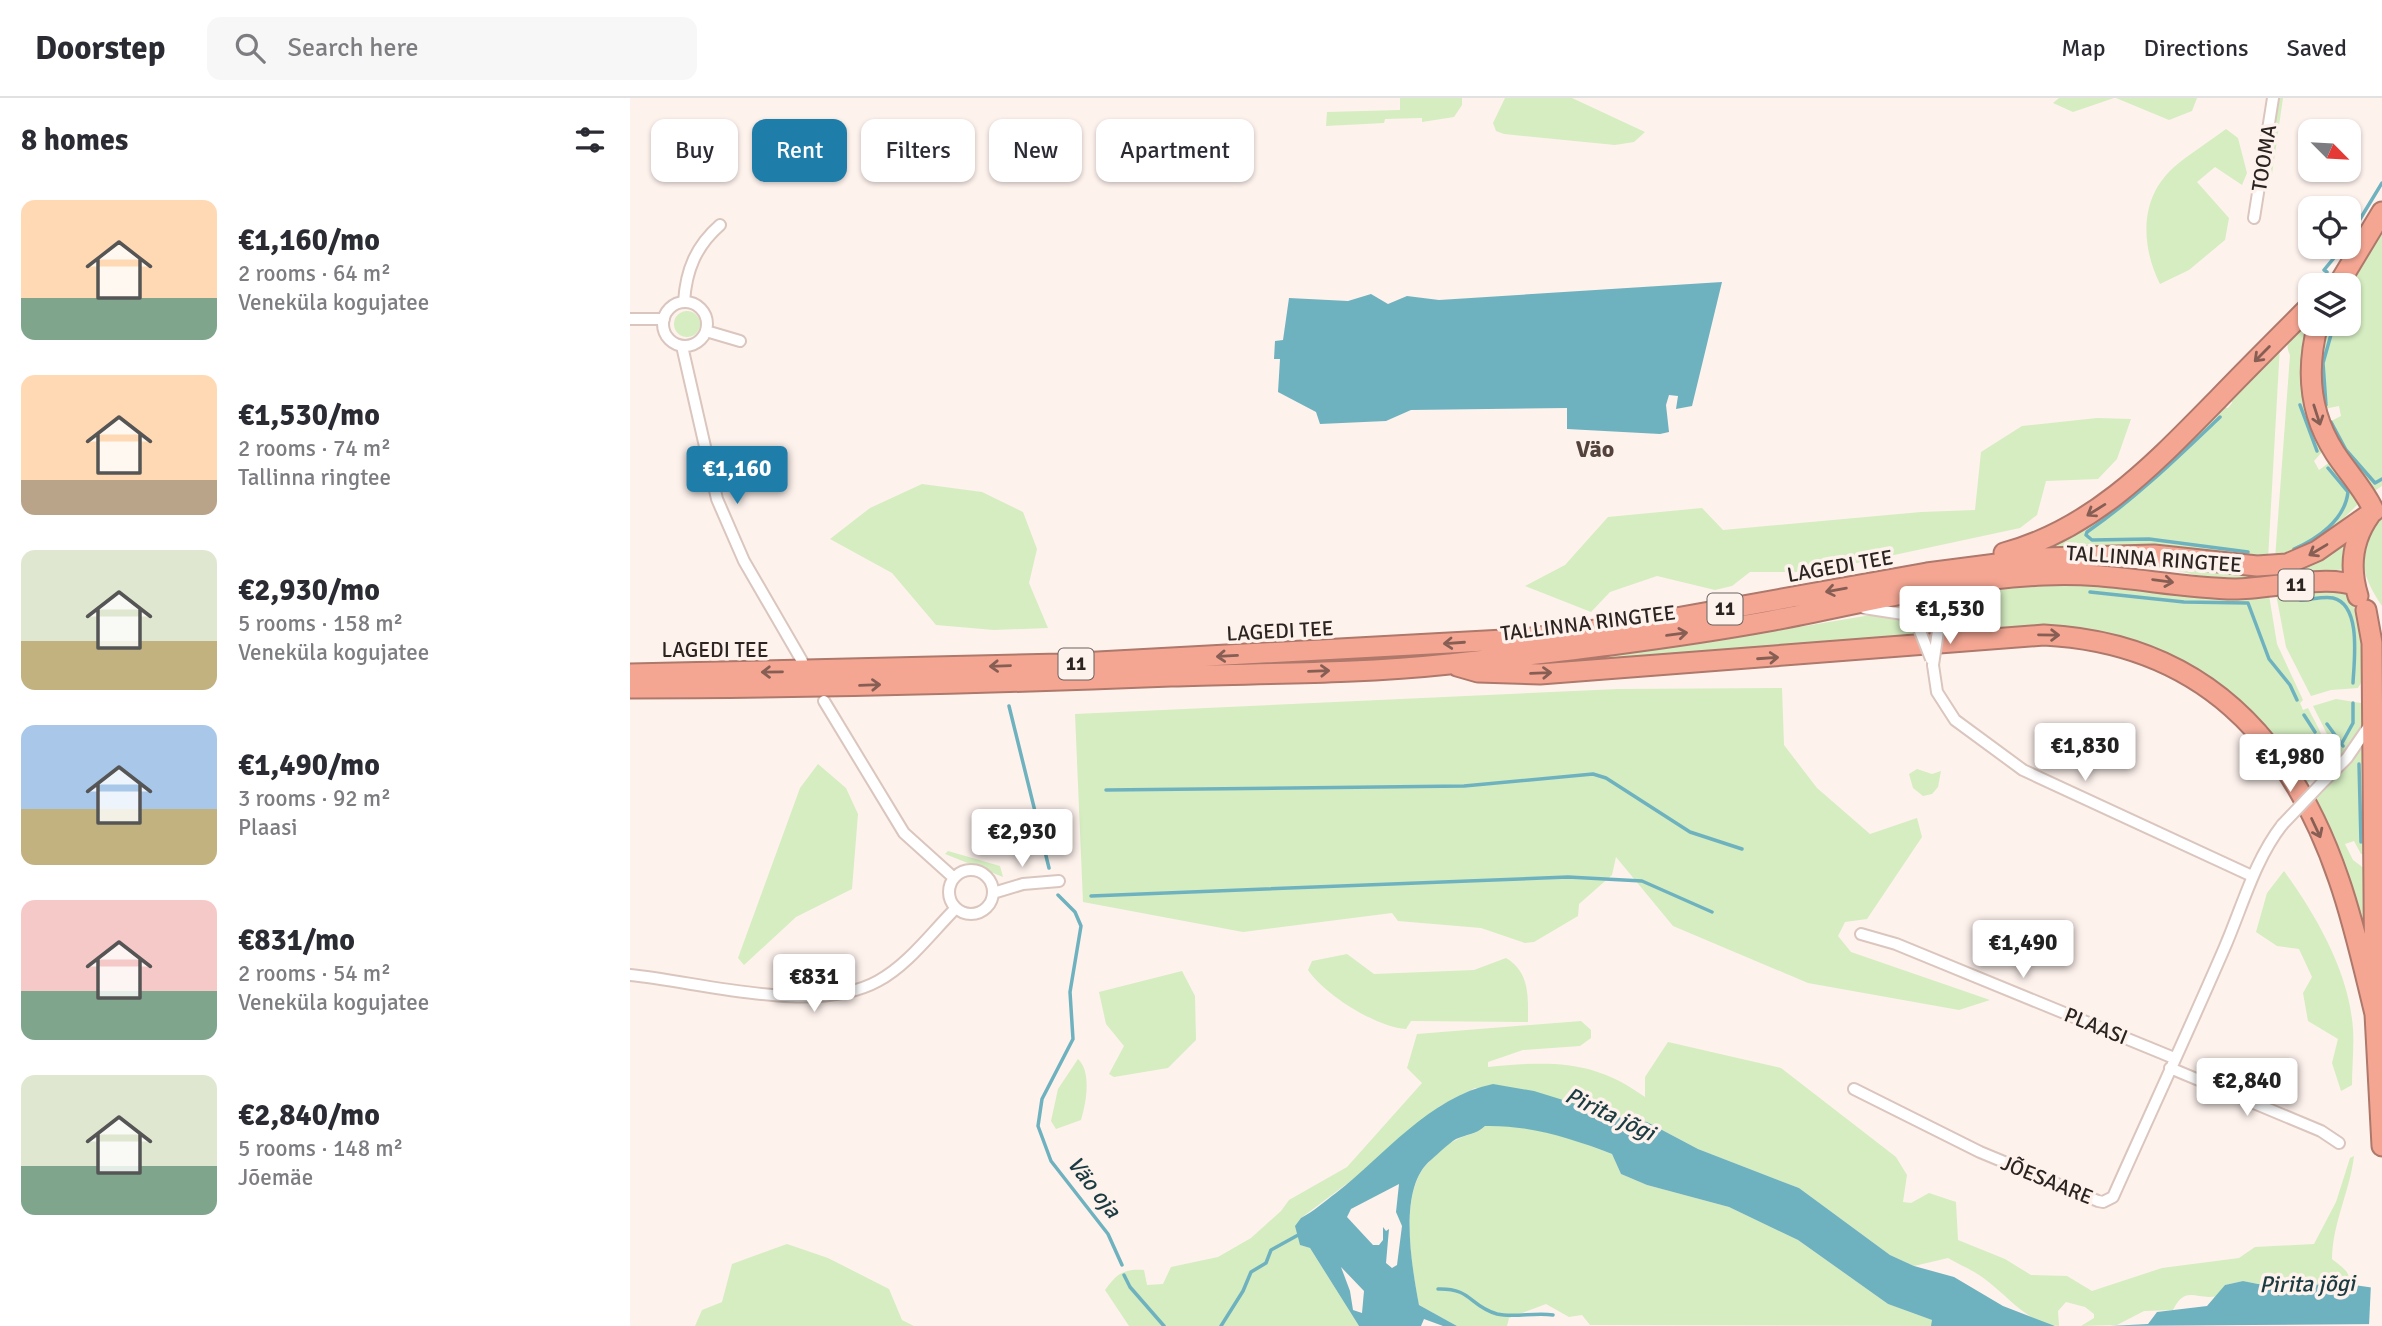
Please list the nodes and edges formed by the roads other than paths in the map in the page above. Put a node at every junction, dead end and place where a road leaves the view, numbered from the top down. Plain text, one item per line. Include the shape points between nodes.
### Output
1 (2273, 98) edge
2 (2382, 212) edge
3 (2254, 218) dead end
4 (719, 225) dead end
5 (2343, 273) edge
6 (684, 302) junction
7 (2298, 318) edge
8 (664, 319) junction
9 (630, 320) edge
10 (706, 331) junction
11 (2316, 336) edge
12 (740, 341) dead end
13 (682, 346) junction
14 (2378, 507) edge
15 (1927, 573) junction
16 (1997, 578) junction
17 (2355, 586) junction
18 (1837, 607) junction
19 (2367, 610) junction
20 (2382, 627) edge
21 (802, 662) dead end
22 (1450, 664) junction
23 (1933, 665) junction
24 (630, 674) edge
25 (630, 688) edge
26 (824, 701) dead end
27 (2374, 718) junction
28 (2252, 876) junction
29 (954, 878) junction
30 (1059, 881) dead end
31 (993, 893) junction
32 (956, 908) junction
33 (1861, 934) dead end
34 (630, 975) edge
35 (2375, 1014) junction
36 (2172, 1063) junction
37 (1854, 1089) dead end
38 (2339, 1143) dead end
39 (2382, 1146) edge

1 - 3 street, TOOMA
2 - 5 highway
4 - 6 street via 694,255
6 - 8 street via 668,311
6 - 10 street via 703,310
7 -> 15 highway via 2172,446 2106,504 2027,547
8 - 9 street
8 - 13 street via 667,337
10 - 12 street
10 - 13 street via 701,340
11 -> 14 highway via 2311,363 2315,412 2330,444
13 - 21 street via 717,499 744,561
14 -> 15 highway, TALLINNA RINGTEE / 11 via 2317,551 2287,564 2094,555
14 - 17 highway via 2356,542 2352,562
15 -> 24 highway, LAGEDI TEE / 11 via 1637,625 1522,639 1075,664
16 -> 17 highway, TALLINNA RINGTEE / 11 via 2091,574 2211,588 2326,580
16 - 18 highway, TALLINNA RINGTEE / 11
16 - 23 street, bridge via 1956,603 1939,624
17 - 19 highway
22 -> 18 highway, TALLINNA RINGTEE / 11 via 1753,624
18 - 23 street, bridge via 1903,614 1918,626
19 - 20 highway
19 - 27 highway
25 -> 22 highway, LAGEDI TEE / 11 via 787,688
22 -> 35 highway via 1478,673 1541,674 2043,635 2107,641 2137,650 2198,680 2228,702 2288,774 2339,878
23 - 28 street via 1937,692 1946,709 2015,765
26 - 29 street via 904,833
27 - 28 street, JÕESAARE, bridge via 2347,758 2282,825
27 - 35 highway
28 - 36 street, JÕESAARE via 2248,895
29 - 31 street via 965,870 979,871 989,880
29 - 32 street via 950,896
30 - 31 street
31 - 32 street via 988,906 976,913
32 - 34 street via 880,981 832,997 784,996
33 - 36 street, PLAASI via 1896,944
35 - 39 highway
36 - 37 street, JÕESAARE via 2113,1197 2104,1202 1980,1153
36 - 38 street, PLAASI via 2321,1130

